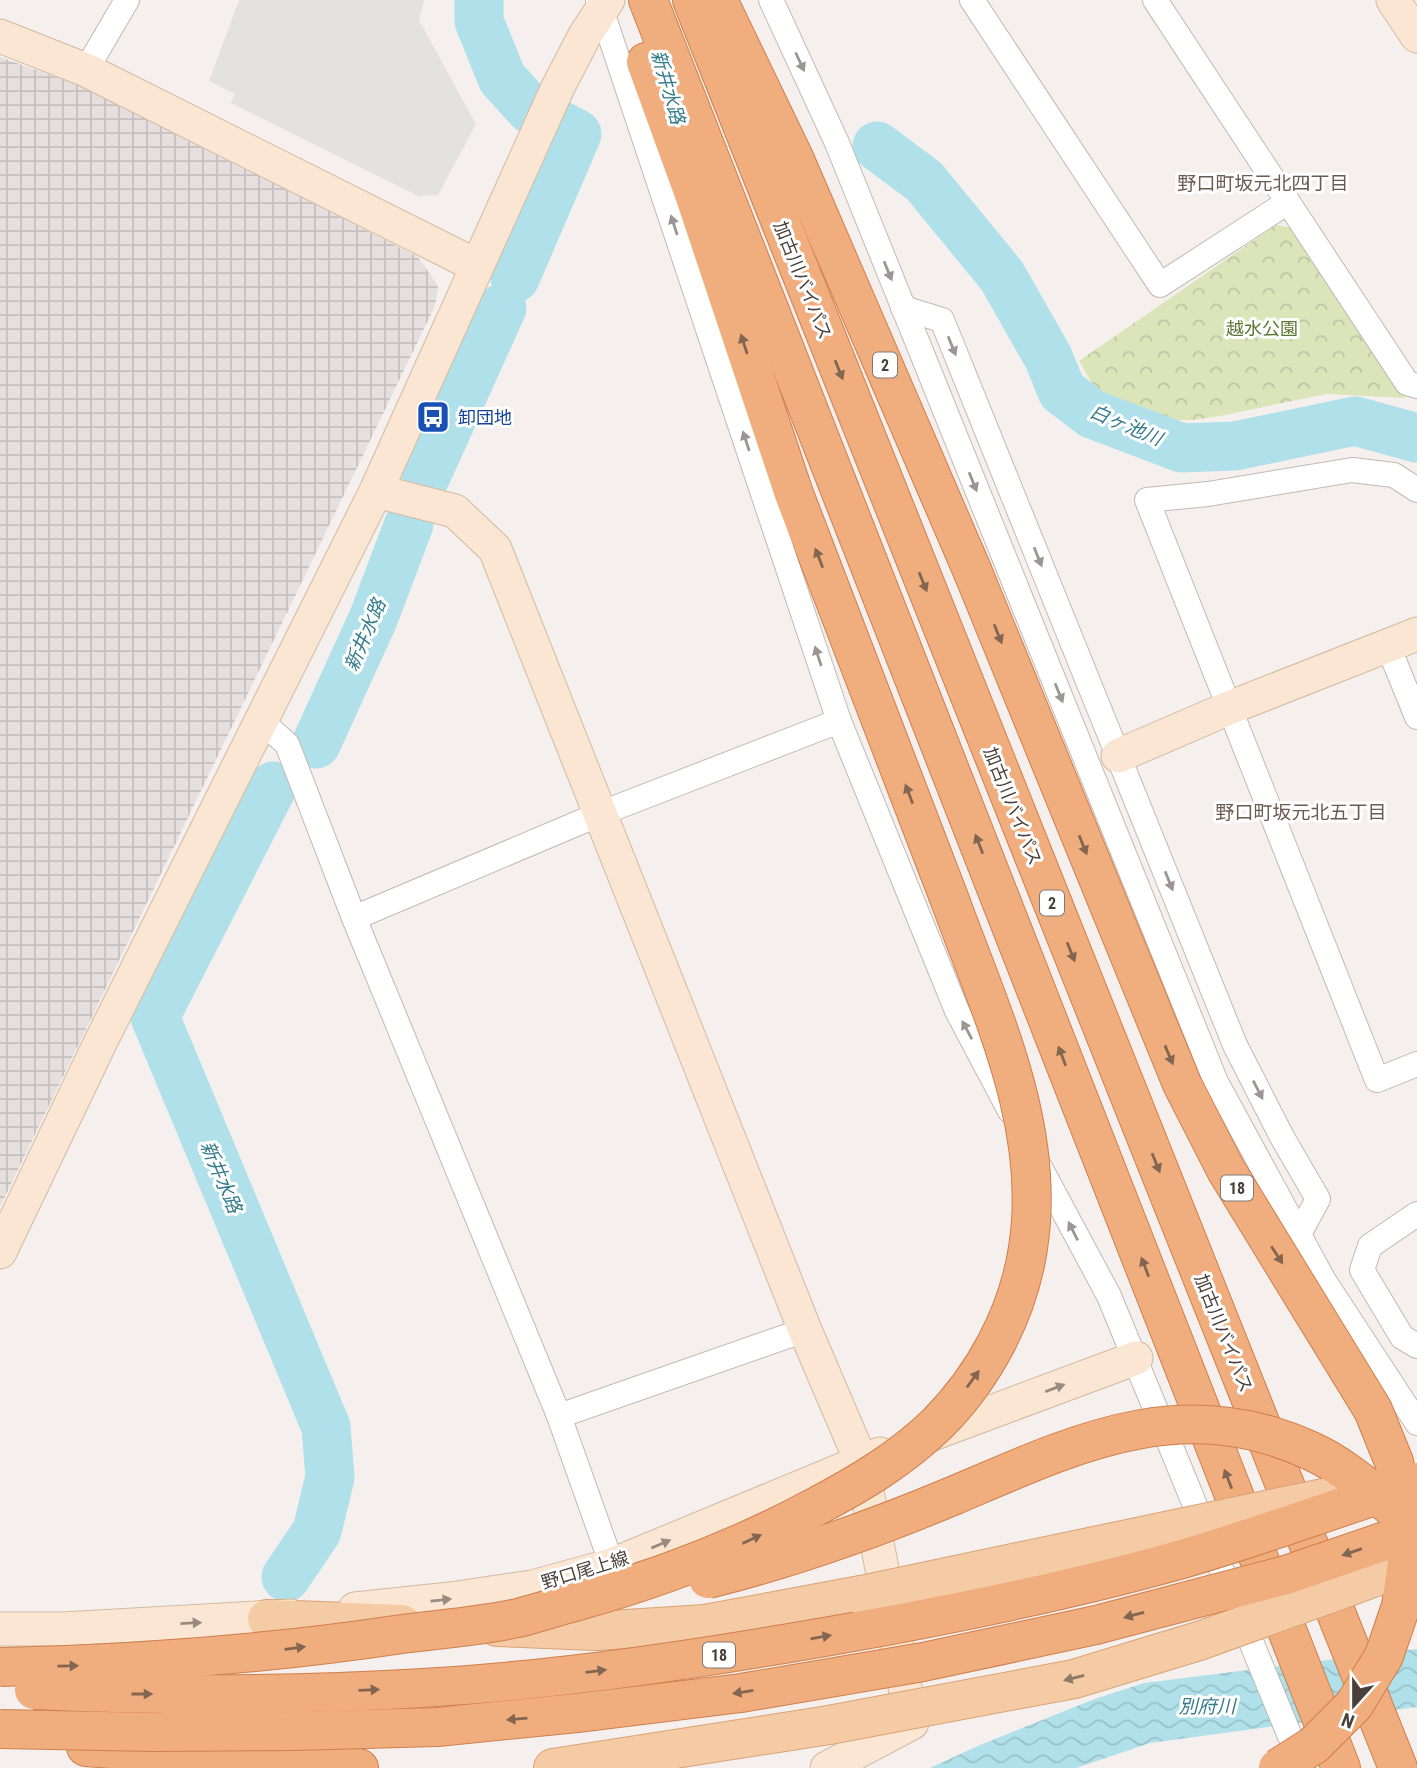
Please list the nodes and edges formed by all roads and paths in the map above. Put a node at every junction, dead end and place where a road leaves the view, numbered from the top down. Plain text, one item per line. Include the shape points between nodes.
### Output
1 (127, 0) edge
2 (648, 0) edge
3 (692, 0) edge
4 (718, 0) edge
5 (771, 0) edge
6 (972, 0) edge
7 (1155, 0) edge
8 (1393, 0) edge
9 (609, 2) edge
10 (0, 36) edge
11 (1417, 36) edge
12 (86, 70) junction
13 (708, 191) junction
14 (1288, 202) junction
15 (477, 266) junction
16 (903, 309) junction
17 (1417, 386) edge
18 (1417, 490) edge
19 (376, 491) junction
20 (972, 570) joint
21 (1403, 640) edge
22 (1229, 708) junction
23 (1417, 718) edge
24 (839, 721) junction
25 (262, 722) junction
26 (1118, 755) junction
27 (601, 813) junction
28 (354, 918) junction
29 (1417, 1065) edge
30 (1417, 1214) edge
31 (1299, 1234) junction
32 (0, 1252) edge
33 (805, 1330) junction
34 (1417, 1346) edge
35 (1136, 1358) junction
36 (559, 1416) junction
37 (1417, 1423) edge
38 (861, 1461) junction
39 (1417, 1480) edge
40 (1417, 1532) edge
41 (1417, 1562) edge
42 (612, 1564) junction
43 (518, 1618) junction
44 (267, 1619) junction
45 (0, 1629) edge
46 (1272, 1640) junction
47 (0, 1667) edge
48 (0, 1688) edge
49 (0, 1729) edge
50 (0, 1741) edge
51 (1285, 1755) edge
52 (1395, 1762) edge
53 (1327, 1764) edge
54 (359, 1768) edge
55 (553, 1768) edge
56 (827, 1768) edge

1 - 12 street
2 - 13 highway
3 -> 52 highway, 加古川バイパス / 2
4 - 20 highway, 2 via 795,160
5 -> 16 street via 837,143
6 - 14 street via 1160,285
7 - 14 street
8 - 11 street
9 - 13 highway via 633,26
9 - 15 street via 558,87
24 -> 9 street
10 - 12 street
12 - 15 street
43 -> 13 highway, bridge via 710,1558 780,1526 893,1462 938,1422 1001,1335 1020,1292 1029,1245 1028,1136 1016,1082 794,494
46 -> 13 highway
14 - 17 street via 1407,383
15 - 19 street
16 -> 26 street via 942,320
16 -> 31 street via 1216,1082
18 - 22 street via 1394,475 1352,470 1146,500
19 - 25 street
19 - 27 street via 455,511 495,550
20 -> 51 highway, 18, bridge via 1182,1084 1226,1170 1373,1410 1394,1462 1408,1555 1401,1606 1384,1656 1354,1705 1314,1745
21 - 22 street
21 - 23 street
22 - 26 street
22 - 29 street via 1377,1080
24 - 27 street
35 -> 24 street via 1109,1296 957,1011
25 - 28 street via 287,744
25 - 32 street
26 -> 31 street via 1235,1045 1318,1199
27 - 28 street
27 - 33 street
28 - 36 street
30 - 34 street via 1370,1246 1362,1270 1402,1337
31 - 37 street
33 - 36 street
33 - 38 street
38 -> 35 street, 野口尾上線
35 - 46 street
36 - 42 street
42 -> 38 street, 野口尾上線
38 - 56 street via 912,1723
39 - 44 main road, 18, bridge via 705,1624 595,1631
48 -> 39 highway, 18, bridge via 129,1694 424,1688 724,1654 912,1622 1175,1561
40 - 43 highway, bridge via 1352,1475 1312,1452 1235,1428 1189,1423 1103,1436 1051,1453 798,1555 633,1596
40 -> 49 highway, 18, bridge via 1286,1575 1096,1625 923,1662 741,1693 437,1727 191,1732
41 -> 55 main road, bridge via 1202,1640 1074,1679 829,1725
44 -> 42 street, 野口尾上線 via 532,1587
47 -> 43 highway, bridge via 111,1665 244,1654
45 -> 44 street, 野口尾上線
46 - 51 street
46 - 53 highway
50 - 54 highway
51 - 53 street

